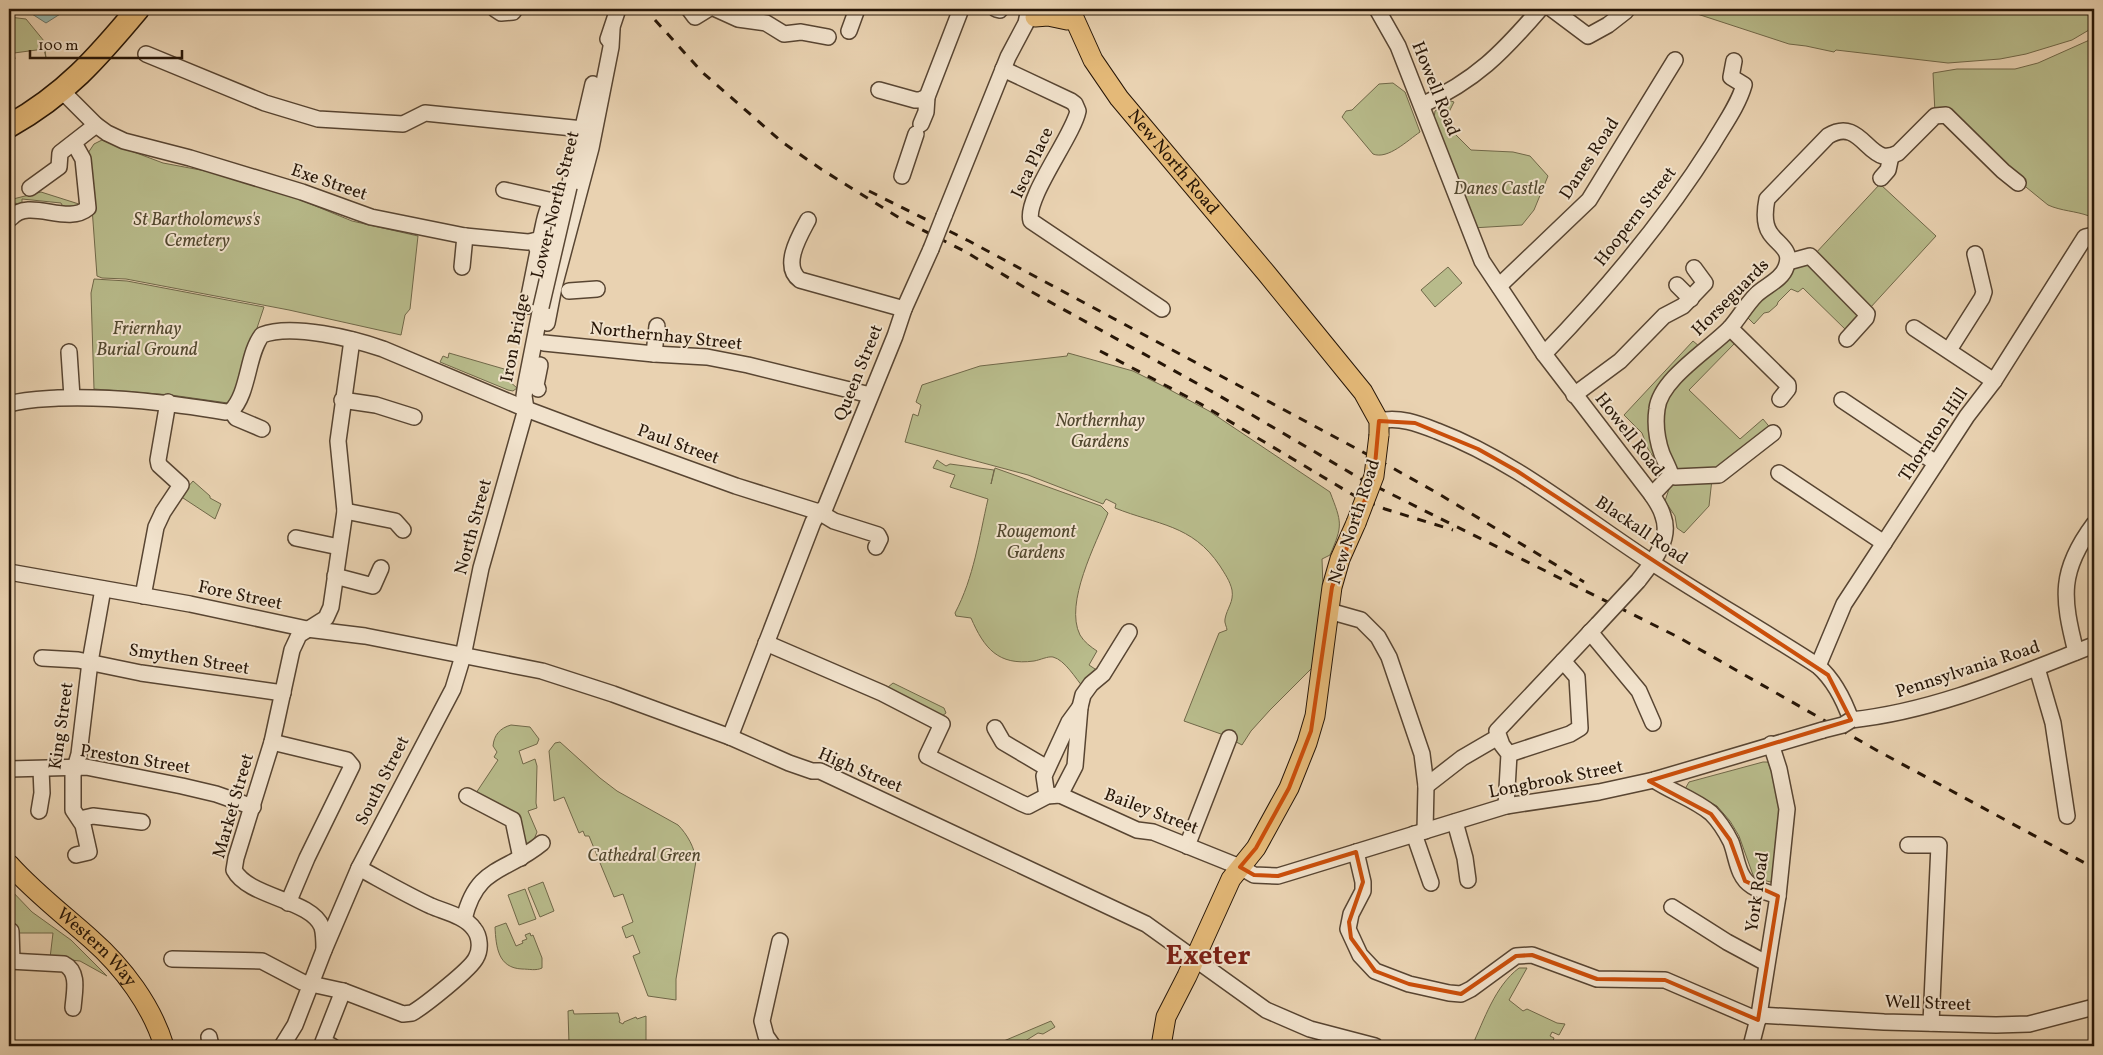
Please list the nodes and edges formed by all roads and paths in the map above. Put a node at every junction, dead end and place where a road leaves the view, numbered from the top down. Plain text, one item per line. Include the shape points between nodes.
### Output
1 (138, 9) edge
2 (495, 9) edge
3 (515, 9) edge
4 (618, 9) edge
5 (689, 9) edge
6 (708, 9) edge
7 (716, 9) edge
8 (857, 9) edge
9 (961, 9) edge
10 (1377, 9) edge
11 (1540, 9) edge
12 (1552, 9) edge
13 (1626, 11) dead end
14 (1065, 12) edge
15 (1033, 14) edge
16 (612, 30) junction
17 (849, 31) dead end
18 (828, 37) dead end
19 (146, 54) dead end
20 (1675, 60) dead end
21 (1734, 61) dead end
22 (1003, 69) junction
23 (879, 90) dead end
24 (62, 91) junction
25 (927, 97) junction
26 (1422, 105) junction
27 (96, 125) junction
28 (9, 126) edge
29 (583, 130) junction
30 (74, 143) junction
31 (1891, 156) junction
32 (902, 176) dead end
33 (1882, 178) dead end
34 (2018, 183) dead end
35 (30, 188) dead end
36 (504, 190) dead end
37 (553, 201) junction
38 (576, 204) junction
39 (11, 218) dead end
40 (808, 220) dead end
41 (2094, 235) edge
42 (465, 236) junction
43 (534, 241) junction
44 (1975, 254) dead end
45 (1788, 262) junction
46 (462, 267) dead end
47 (1694, 268) dead end
48 (1677, 285) dead end
49 (1499, 286) junction
50 (561, 289) junction
51 (597, 289) dead end
52 (1691, 298) junction
53 (534, 306) junction
54 (904, 309) junction
55 (1162, 309) dead end
56 (657, 326) dead end
57 (1730, 328) junction
58 (1914, 328) dead end
59 (1848, 339) dead end
60 (352, 340) junction
61 (544, 343) junction
62 (1949, 350) junction
63 (69, 352) dead end
64 (654, 354) junction
65 (1544, 354) junction
66 (1994, 381) junction
67 (538, 388) dead end
68 (870, 395) junction
69 (1574, 395) junction
70 (72, 397) junction
71 (1780, 399) dead end
72 (342, 400) junction
73 (1842, 400) dead end
74 (168, 402) junction
75 (9, 404) edge
76 (526, 409) junction
77 (231, 411) junction
78 (409, 418) dead end
79 (1379, 428) junction
80 (262, 429) dead end
81 (1773, 433) dead end
82 (1936, 463) junction
83 (1779, 473) dead end
84 (1671, 475) junction
85 (1652, 495) junction
86 (345, 511) junction
87 (819, 512) junction
88 (2094, 524) edge
89 (403, 530) dead end
90 (296, 538) dead end
91 (1884, 543) junction
92 (339, 547) junction
93 (876, 547) dead end
94 (1652, 563) junction
95 (381, 568) dead end
96 (9, 572) edge
97 (335, 576) junction
98 (103, 589) junction
99 (143, 596) junction
100 (1329, 611) junction
101 (1594, 628) junction
102 (307, 629) junction
103 (1129, 632) dead end
104 (766, 643) junction
105 (2094, 645) edge
106 (2076, 652) junction
107 (463, 656) junction
108 (42, 658) dead end
109 (1564, 661) junction
110 (90, 662) junction
111 (1818, 666) junction
112 (2037, 668) junction
113 (284, 693) junction
114 (1080, 707) junction
115 (1851, 720) junction
116 (1653, 723) dead end
117 (995, 728) dead end
118 (1498, 734) junction
119 (730, 736) junction
120 (1229, 738) dead end
121 (272, 742) junction
122 (1771, 744) junction
123 (1509, 754) junction
124 (9, 768) edge
125 (41, 768) junction
126 (76, 768) junction
127 (1047, 768) junction
128 (1654, 780) junction
129 (1426, 786) junction
130 (1054, 795) junction
131 (468, 796) dead end
132 (1506, 806) junction
133 (253, 807) junction
134 (39, 811) dead end
135 (2067, 816) dead end
136 (80, 819) junction
137 (142, 822) dead end
138 (1455, 822) junction
139 (1419, 833) junction
140 (542, 843) dead end
141 (1908, 845) dead end
142 (1187, 846) junction
143 (1356, 852) junction
144 (76, 855) dead end
145 (521, 858) junction
146 (9, 864) edge
147 (1240, 867) junction
148 (359, 868) junction
149 (1468, 880) dead end
150 (1432, 883) dead end
151 (1778, 896) junction
152 (288, 903) junction
153 (1672, 907) dead end
154 (464, 920) junction
155 (332, 923) junction
156 (11, 931) dead end
157 (780, 940) dead end
158 (1195, 958) junction
159 (172, 959) dead end
160 (11, 961) edge
161 (1766, 963) junction
162 (311, 983) junction
163 (343, 991) junction
164 (2094, 1007) edge
165 (73, 1008) dead end
166 (1758, 1018) junction
167 (1930, 1023) junction
168 (164, 1046) edge
169 (282, 1046) edge
170 (332, 1046) edge
171 (773, 1046) edge
172 (1161, 1046) edge
173 (1375, 1046) edge
174 (1751, 1046) edge

1 - 24 highway via 110,43
2 - 3 street via 501,14
4 - 16 street
5 - 6 street via 695,16
7 - 18 street via 738,19 766,23 784,34 801,32
8 - 17 street
9 - 25 street
10 - 26 street, Howell Road via 1398,46
11 - 26 street via 1516,38 1485,67
12 - 13 street via 1588,36
14 - 15 main road, New North Road via 1048,16
14 - 79 main road, New North Road via 1119,98 1363,392
15 - 22 street, Queen Street
16 - 29 street, Iron Bridge
16 - 38 street, Lower North Street via 591,148
19 - 29 street via 265,103 318,119 403,124 425,113
20 - 49 street, Danes Road via 1589,200
21 - 65 street, Hoopern Street via 1731,77 1744,85 1718,135 1665,216
22 - 54 street, Queen Street, bridge
22 - 55 street, Isca Place via 1071,101 1078,111 1035,199 1030,215 1032,221
23 - 25 street via 915,100
24 - 27 street, Exe Street
24 - 28 highway
25 - 32 street via 926,112
26 - 49 street, Howell Road via 1482,261
27 - 30 street
27 - 42 street, Exe Street via 124,141 302,192 371,217
29 - 53 street, Iron Bridge, bridge
30 - 35 street via 60,153 59,167
30 - 39 street via 82,159 88,208 76,214 21,210
31 - 33 street via 1888,170
31 - 34 street via 1935,116 1946,115
31 - 45 street, Horseguards via 1880,154 1860,137 1846,132 1834,133 1769,195 1767,227 1786,250
36 - 37 street
37 - 38 street via 559,199
37 - 43 street via 541,236
38 - 50 street, Lower North Street
40 - 54 street via 793,253 796,277
41 - 66 street, Thornton Hill via 2085,237
42 - 43 street, Exe Street
42 - 46 street
43 - 53 street via 538,252
44 - 62 street via 1982,298
45 - 57 street, Horseguards via 1785,270 1756,295
45 - 59 street via 1810,256 1867,314
47 - 52 street via 1705,283
48 - 52 street
49 - 65 street, Howell Road
50 - 51 street
50 - 61 street, Lower North Street
52 - 69 street via 1678,310 1664,316 1620,361
53 - 76 street, Iron Bridge via 524,396
54 - 68 street, Queen Street
56 - 64 street
57 - 71 street via 1788,385
57 - 84 street, Horseguards via 1672,380 1660,397 1656,424
58 - 62 street
60 - 72 street, Market Street
60 - 76 street, Paul Street via 407,357
60 - 77 street, Paul Street via 289,330 262,335
61 - 64 street, Northernhay Street
61 - 67 street, Lower North Street via 536,384
62 - 66 street
63 - 70 street
64 - 68 street, Northernhay Street via 707,357
65 - 69 street, Howell Road
66 - 82 street, Thornton Hill
68 - 87 street, Queen Street via 825,508
69 - 85 street, Howell Road
70 - 74 street
70 - 75 street
72 - 78 street via 376,405
72 - 86 street, Market Street via 338,442
73 - 82 street
74 - 77 street
74 - 99 street via 158,460 159,465 181,486 156,527
76 - 87 street, Paul Street via 736,486
76 - 107 street, North Street via 481,568
77 - 80 street via 236,418
79 - 94 street, Blackall Road via 1392,420 1415,423 1478,449 1569,505
79 - 100 main road, New North Road, bridge via 1374,476 1336,572
81 - 84 street via 1719,475
82 - 91 street, Thornton Hill
83 - 91 street
84 - 85 street
85 - 94 street, Howell Road via 1664,516 1665,529
86 - 89 street via 395,521
86 - 92 street, Market Street
87 - 93 street, Paul Street via 834,521 878,535 880,539
87 - 104 street, Queen Street
88 - 106 street via 2074,555 2067,576 2068,613
90 - 92 street
91 - 111 street, Thornton Hill via 1844,604
92 - 97 street, Market Street
94 - 101 street, Howell Road, bridge
94 - 111 street, Blackall Road
95 - 97 street via 373,586
96 - 98 street, Fore Street
97 - 102 street, Market Street via 331,607 326,618
98 - 99 street, Fore Street
98 - 110 street, King Street
99 - 102 street, Fore Street
100 - 129 street via 1361,620 1385,646 1422,754
100 - 147 main road, New North Road via 1311,731 1288,788 1256,848
101 - 109 street, Howell Road
101 - 116 street via 1639,691
102 - 107 street, Fore Street via 365,636
102 - 113 street, Market Street via 296,639 292,650
103 - 114 street via 1103,674 1083,695
104 - 119 street, Queen Street
104 - 130 street via 825,667 942,724 926,756 1028,806
105 - 106 street, Pennsylvania Road
106 - 112 street, Pennsylvania Road
107 - 119 street, High Street via 542,671
107 - 148 street, South Street via 453,689
108 - 110 street, Smythen Street
109 - 118 street, Howell Road
109 - 123 street via 1577,677 1580,728
110 - 113 street, Smythen Street via 141,673
110 - 126 street, King Street
111 - 115 street, Blackall Road via 1837,688
112 - 115 street, Pennsylvania Road via 1899,714
112 - 135 street via 2053,723
113 - 121 street, Market Street
114 - 127 street via 1069,722
114 - 130 street via 1075,766
115 - 122 street, Longbrook Street, bridge
117 - 127 street via 1003,742
118 - 123 street
118 - 129 street, Howell Road
119 - 158 street, High Street via 789,763 820,771 1022,864 1146,924
120 - 142 street
121 - 133 street, Market Street
121 - 152 street via 347,760 352,766
122 - 128 street, Longbrook Street
122 - 151 street, York Road via 1787,809
123 - 132 street
124 - 125 street, Preston Street
125 - 126 street, Preston Street
125 - 134 street
126 - 133 street, Preston Street via 99,769 182,786
126 - 136 street, King Street via 73,803 75,815
127 - 130 street via 1043,782
128 - 132 street, Longbrook Street
128 - 151 street via 1711,814 1730,840 1745,880 1753,887
129 - 139 street
130 - 142 street, Bailey Street via 1137,830 1153,832
131 - 145 street via 513,820
132 - 138 street, Longbrook Street
133 - 152 street, Market Street via 234,870 241,881
136 - 137 street via 93,816
136 - 144 street, King Street via 89,852
138 - 139 street, Longbrook Street
138 - 149 street
139 - 143 street, Longbrook Street
139 - 150 street
140 - 145 street
141 - 167 street via 1939,845
142 - 147 street, Bailey Street
143 - 147 street, Longbrook Street via 1278,876 1254,875
143 - 166 street via 1363,891 1348,929 1360,955 1375,971 1409,984 1461,994 1513,959 1522,955 1540,957 1597,980 1665,980
145 - 154 street via 490,873 483,880
146 - 168 main road, Western Way via 41,897 111,958 145,1005
147 - 158 main road, New North Road via 1231,878
148 - 154 street via 430,906
148 - 155 street, South Street
151 - 161 street, York Road
152 - 155 street, Market Street via 319,921
153 - 161 street
154 - 163 street via 476,932 477,958 419,1009 403,1014
155 - 162 street
156 - 160 street
157 - 171 street via 762,1021
158 - 172 main road, New North Road via 1166,1017
158 - 173 street, High Street via 1266,1010 1310,1029
159 - 162 street via 262,961 302,982
160 - 165 street via 69,967 75,976
161 - 166 street, York Road
162 - 163 street
162 - 169 street via 295,1025
163 - 170 street via 323,1042
164 - 167 street, Well Street via 2029,1024
166 - 167 street, Well Street
166 - 174 street, York Road

